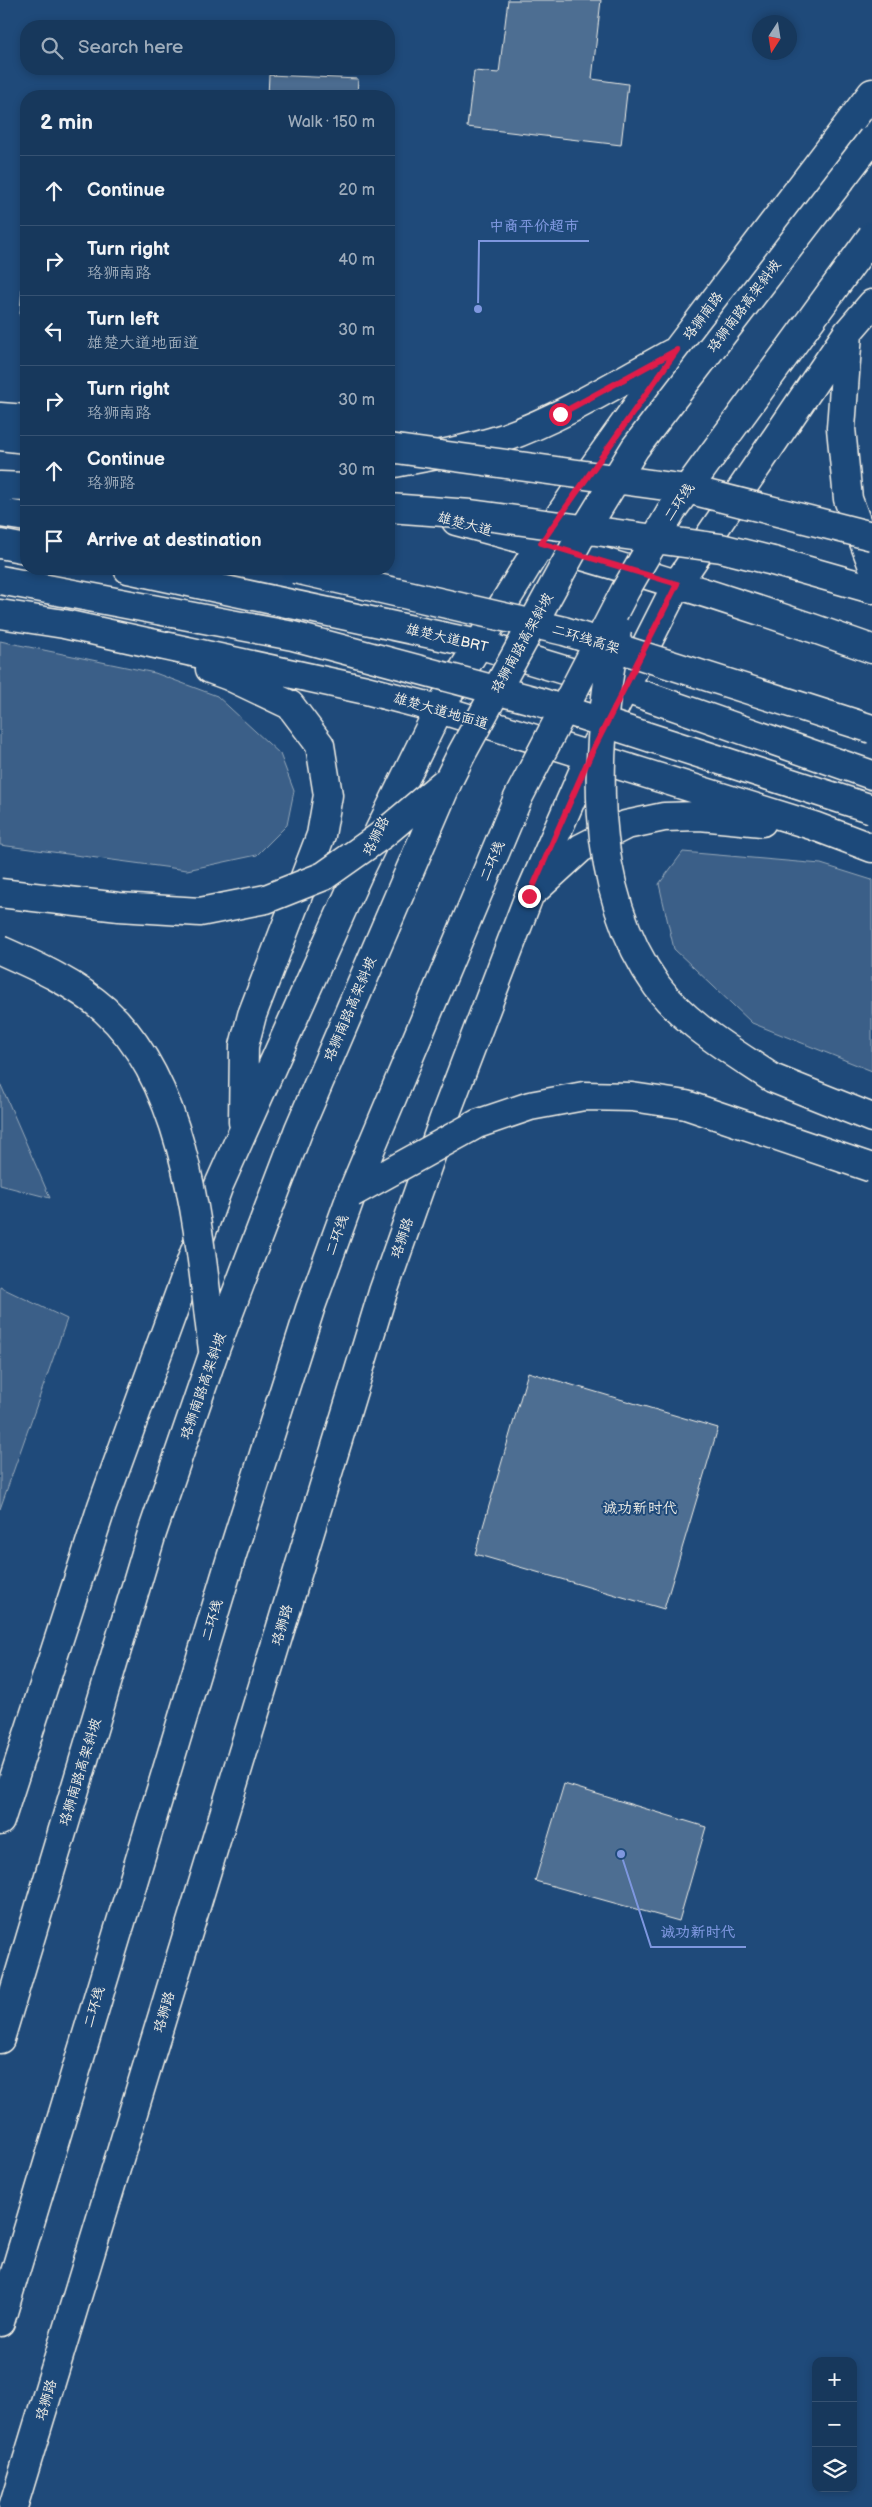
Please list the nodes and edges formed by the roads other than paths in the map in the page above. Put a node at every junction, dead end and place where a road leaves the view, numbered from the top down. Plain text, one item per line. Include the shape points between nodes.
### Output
1 (872, 93) edge
2 (872, 139) edge
3 (872, 236) edge
4 (872, 304) edge
5 (848, 332) junction
6 (677, 350) junction
7 (0, 417) edge
8 (20, 419) edge
9 (0, 436) edge
10 (20, 439) edge
11 (395, 449) edge
12 (395, 463) edge
13 (0, 486) edge
14 (20, 487) edge
15 (395, 506) edge
16 (395, 508) edge
17 (0, 513) edge
18 (20, 516) edge
19 (872, 536) edge
20 (541, 543) junction
21 (0, 544) edge
22 (20, 548) edge
23 (872, 564) edge
24 (156, 575) edge
25 (321, 575) edge
26 (0, 580) edge
27 (677, 584) junction
28 (872, 589) edge
29 (624, 591) junction
30 (0, 614) edge
31 (107, 633) junction
32 (478, 644) junction
33 (872, 649) edge
34 (623, 688) junction
35 (439, 710) junction
36 (872, 729) edge
37 (590, 756) junction
38 (872, 775) edge
39 (449, 779) junction
40 (872, 809) edge
41 (814, 826) junction
42 (872, 848) edge
43 (0, 893) edge
44 (529, 896) junction
45 (0, 950) edge
46 (872, 1118) edge
47 (242, 1133) junction
48 (872, 1168) edge
49 (352, 1193) junction
50 (214, 1352) junction
51 (0, 1821) edge
52 (0, 2039) edge
53 (0, 2322) edge
54 (13, 2507) edge

1 - 6 main road, 珞狮南路
2 - 39 main road, 珞狮南路高架斜坡, bridge via 635,448 578,541
3 - 29 main road, 二环线, bridge via 672,510
4 - 5 main road
5 - 23 main road via 841,428 848,500
5 - 27 main road
6 - 12 main road via 560,414 504,438
6 - 20 main road, 珞狮南路
7 - 8 main road
9 - 10 main road
11 - 19 main road, bridge via 686,489
13 - 14 main road
15 - 20 main road, 雄楚大道
16 - 28 main road, bridge via 471,514 721,548
17 - 18 main road
20 - 27 main road
20 - 32 main road, 珞狮路
21 - 22 main road
24 - 32 main road, 雄楚大道BRT
25 - 36 main road, 二环线高架, bridge via 564,631
26 - 40 main road, bridge via 293,636 540,702
27 - 33 main road
27 - 34 main road
29 - 46 main road, bridge via 607,679 601,772 603,831 612,889 632,943 657,986 697,1027 772,1078
29 - 49 main road, 二环线, bridge via 518,798
30 - 31 main road, 雄楚大道地面道
31 - 35 main road, 雄楚大道地面道 via 366,690
31 - 47 main road via 229,676 290,705 320,745 328,795 321,835 252,1014 244,1046
32 - 34 main road, 雄楚大道BRT
32 - 35 main road, 珞狮路
34 - 37 main road
34 - 38 main road, 雄楚大道BRT
35 - 37 main road, 雄楚大道地面道
35 - 47 main road, 珞狮路 via 359,872
37 - 41 main road, 雄楚大道地面道
37 - 44 main road, 珞狮路
39 - 43 main road, bridge via 382,836 324,876 266,899 200,912 119,907
39 - 50 main road, 珞狮南路高架斜坡, bridge via 299,1130
41 - 42 main road, 雄楚大道地面道
41 - 44 main road via 700,816 664,817 626,825 581,848
44 - 54 main road, 珞狮路 via 446,1113 383,1292
45 - 50 main road, bridge via 51,972 105,1010 143,1054 167,1107 191,1186
47 - 51 main road, 珞狮路 via 219,1185 102,1506
48 - 49 main road, bridge via 686,1105 632,1096 584,1096 530,1106 476,1124
49 - 53 main road, 二环线 via 304,1327
50 - 52 main road, 珞狮南路高架斜坡 via 152,1533

